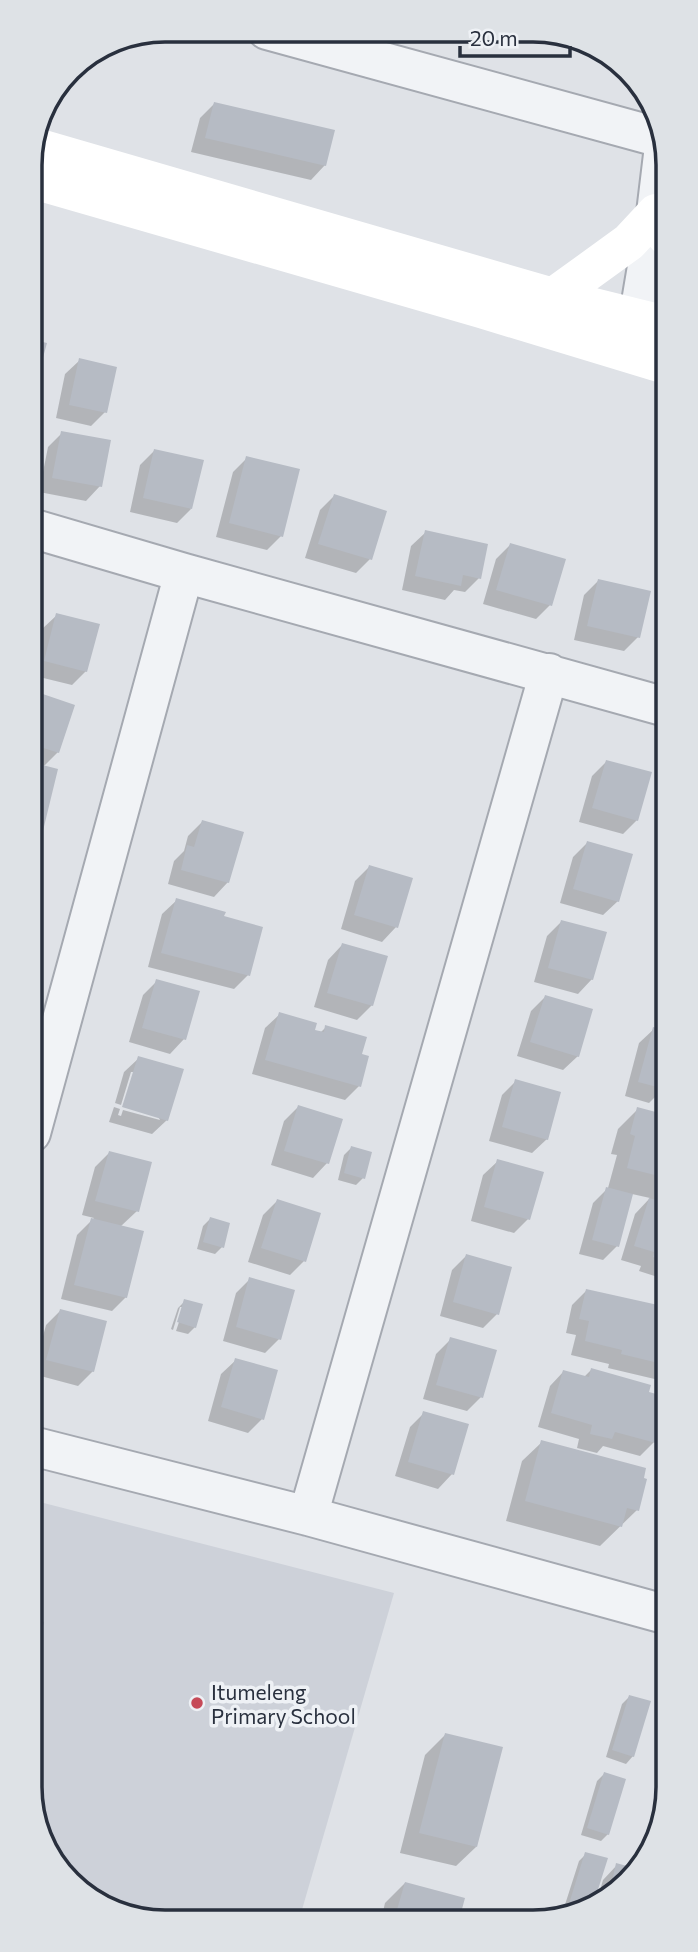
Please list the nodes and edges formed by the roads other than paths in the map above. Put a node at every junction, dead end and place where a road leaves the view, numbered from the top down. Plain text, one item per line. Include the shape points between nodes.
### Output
1 (311, 42) edge
2 (652, 136) edge
3 (43, 149) edge
4 (42, 182) edge
5 (656, 228) edge
6 (656, 285) edge
7 (553, 297) junction
8 (653, 321) edge
9 (649, 361) edge
10 (42, 531) edge
11 (184, 573) junction
12 (549, 673) junction
13 (656, 704) edge
14 (42, 1096) edge
15 (42, 1449) edge
16 (308, 1516) junction
17 (656, 1612) edge

1 - 2 street
3 - 7 main road
4 - 9 main road
5 - 7 main road
6 - 8 street
7 - 8 main road
8 - 9 street
10 - 11 street
11 - 12 street
11 - 14 street
12 - 13 street
12 - 16 street
15 - 16 street
16 - 17 street

